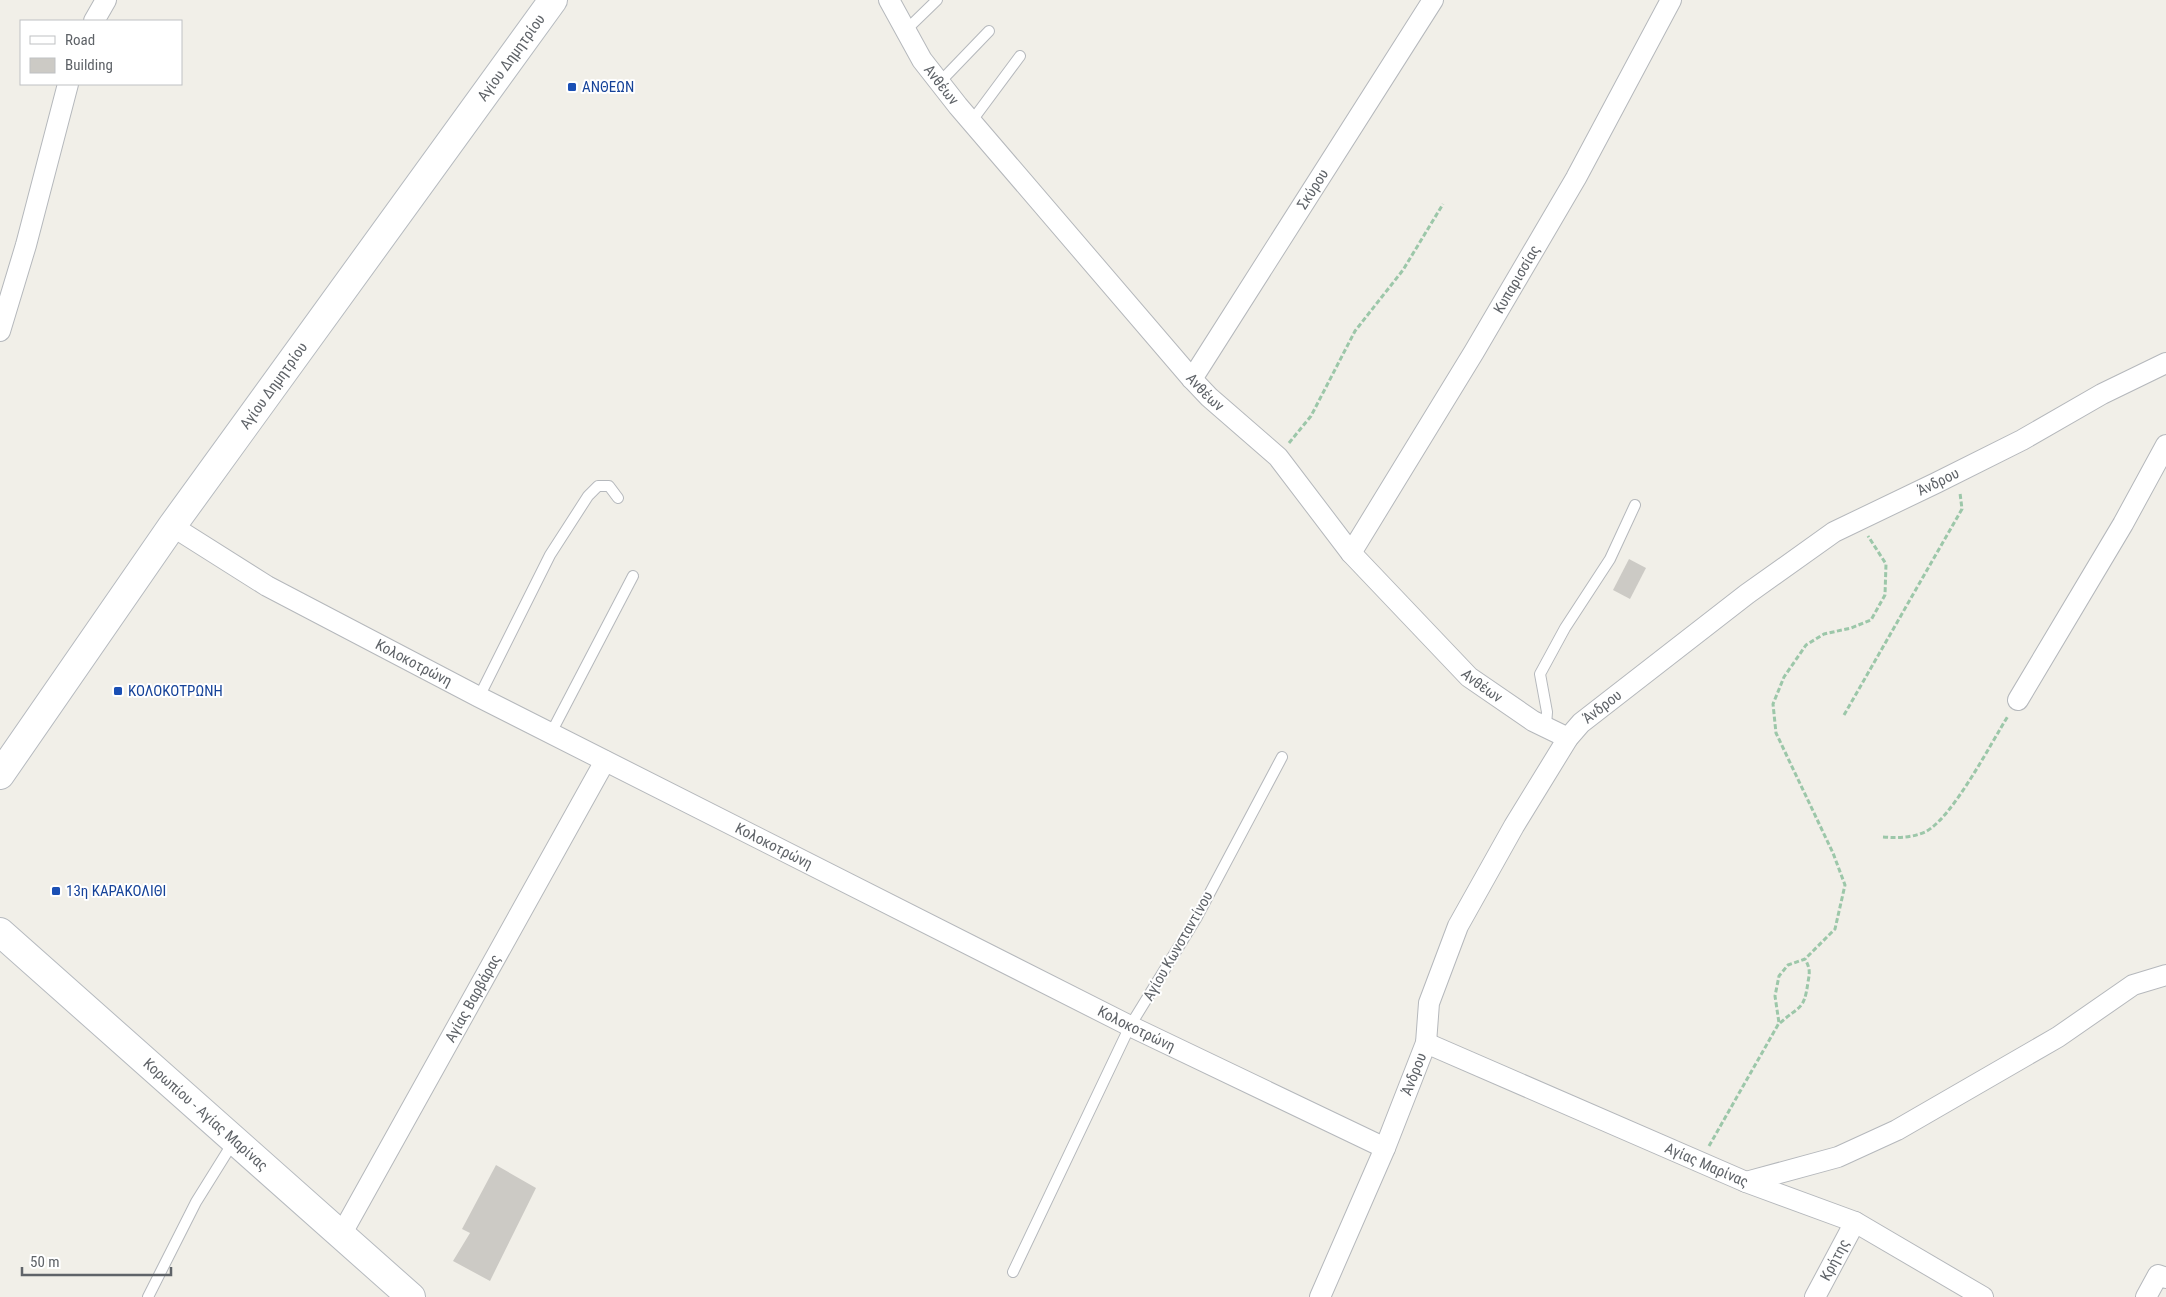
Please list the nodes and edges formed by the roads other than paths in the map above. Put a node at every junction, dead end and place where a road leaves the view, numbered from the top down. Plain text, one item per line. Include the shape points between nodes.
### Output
1 (106, 0) edge
2 (553, 0) edge
3 (889, 0) edge
4 (937, 0) edge
5 (1433, 0) edge
6 (1671, 0) edge
7 (95, 20) edge
8 (989, 31) dead end
9 (904, 32) junction
10 (1020, 56) dead end
11 (939, 82) junction
12 (68, 85) edge
13 (971, 122) junction
14 (1, 321) edge
15 (2166, 363) edge
16 (1192, 379) junction
17 (2166, 445) edge
18 (618, 498) dead end
19 (1635, 505) dead end
20 (172, 526) junction
21 (1351, 553) junction
22 (633, 576) dead end
23 (479, 697) junction
24 (2018, 700) road end
25 (1546, 725) junction
26 (551, 733) junction
27 (1568, 738) junction
28 (1282, 758) dead end
29 (604, 761) junction
30 (0, 775) edge
31 (0, 932) edge
32 (2166, 974) edge
33 (1130, 1026) junction
34 (1426, 1043) junction
35 (235, 1140) junction
36 (1385, 1148) junction
37 (1746, 1182) junction
38 (1855, 1222) junction
39 (341, 1235) junction
40 (1013, 1272) dead end
41 (2166, 1278) edge
42 (148, 1297) edge
43 (411, 1297) edge
44 (1320, 1297) edge
45 (1815, 1297) edge
46 (1983, 1297) edge
47 (2146, 1297) edge

1 - 7 street
2 - 20 street, Αγίου Δημητρίου
3 - 9 street, Ανθέων
4 - 9 lane
5 - 16 street, Σκύρου
6 - 21 street, Κυπαρισσίας via 1576,178
8 - 11 lane
9 - 11 street, Ανθέων
10 - 13 lane
11 - 13 street, Ανθέων
12 - 14 street via 26,245
13 - 16 street, Ανθέων
15 - 27 street, Άνδρου via 1834,532 1747,594 1581,723
16 - 21 street, Ανθέων via 1278,457
17 - 24 street
18 - 23 lane via 609,486 598,486 588,496 550,555
19 - 25 lane via 1610,559 1565,628 1540,674 1547,712
20 - 23 street, Κολοκοτρώνη via 267,586
20 - 30 street, Αγίου Δημητρίου
21 - 25 street, Ανθέων via 1469,677 1533,721
22 - 26 lane
23 - 26 street, Κολοκοτρώνη
25 - 27 street, Ανθέων
26 - 29 street, Κολοκοτρώνη
27 - 34 street, Άνδρου via 1458,926 1429,1003
28 - 33 lane, Αγίου Κωνσταντίνου via 1197,917
29 - 33 street, Κολοκοτρώνη
29 - 39 street, Αγίας Βαρβάρας
31 - 35 street, Κορωπίου - Αγίας Μαρίνας
32 - 37 street via 2133,985 2058,1037 1897,1130 1838,1158
33 - 36 street, Κολοκοτρώνη
33 - 40 lane, Αγίου Κωνσταντίνου
34 - 36 street, Άνδρου
34 - 37 street, Αγίας Μαρίνας
35 - 39 street, Κορωπίου - Αγίας Μαρίνας
35 - 42 lane via 196,1202
36 - 44 street, Άνδρου
37 - 38 street, Αγίας Μαρίνας
38 - 45 street, Κρήτης
38 - 46 street, Αγίας Μαρίνας
39 - 43 street, Κορωπίου - Αγίας Μαρίνας
41 - 47 street via 2158,1275

